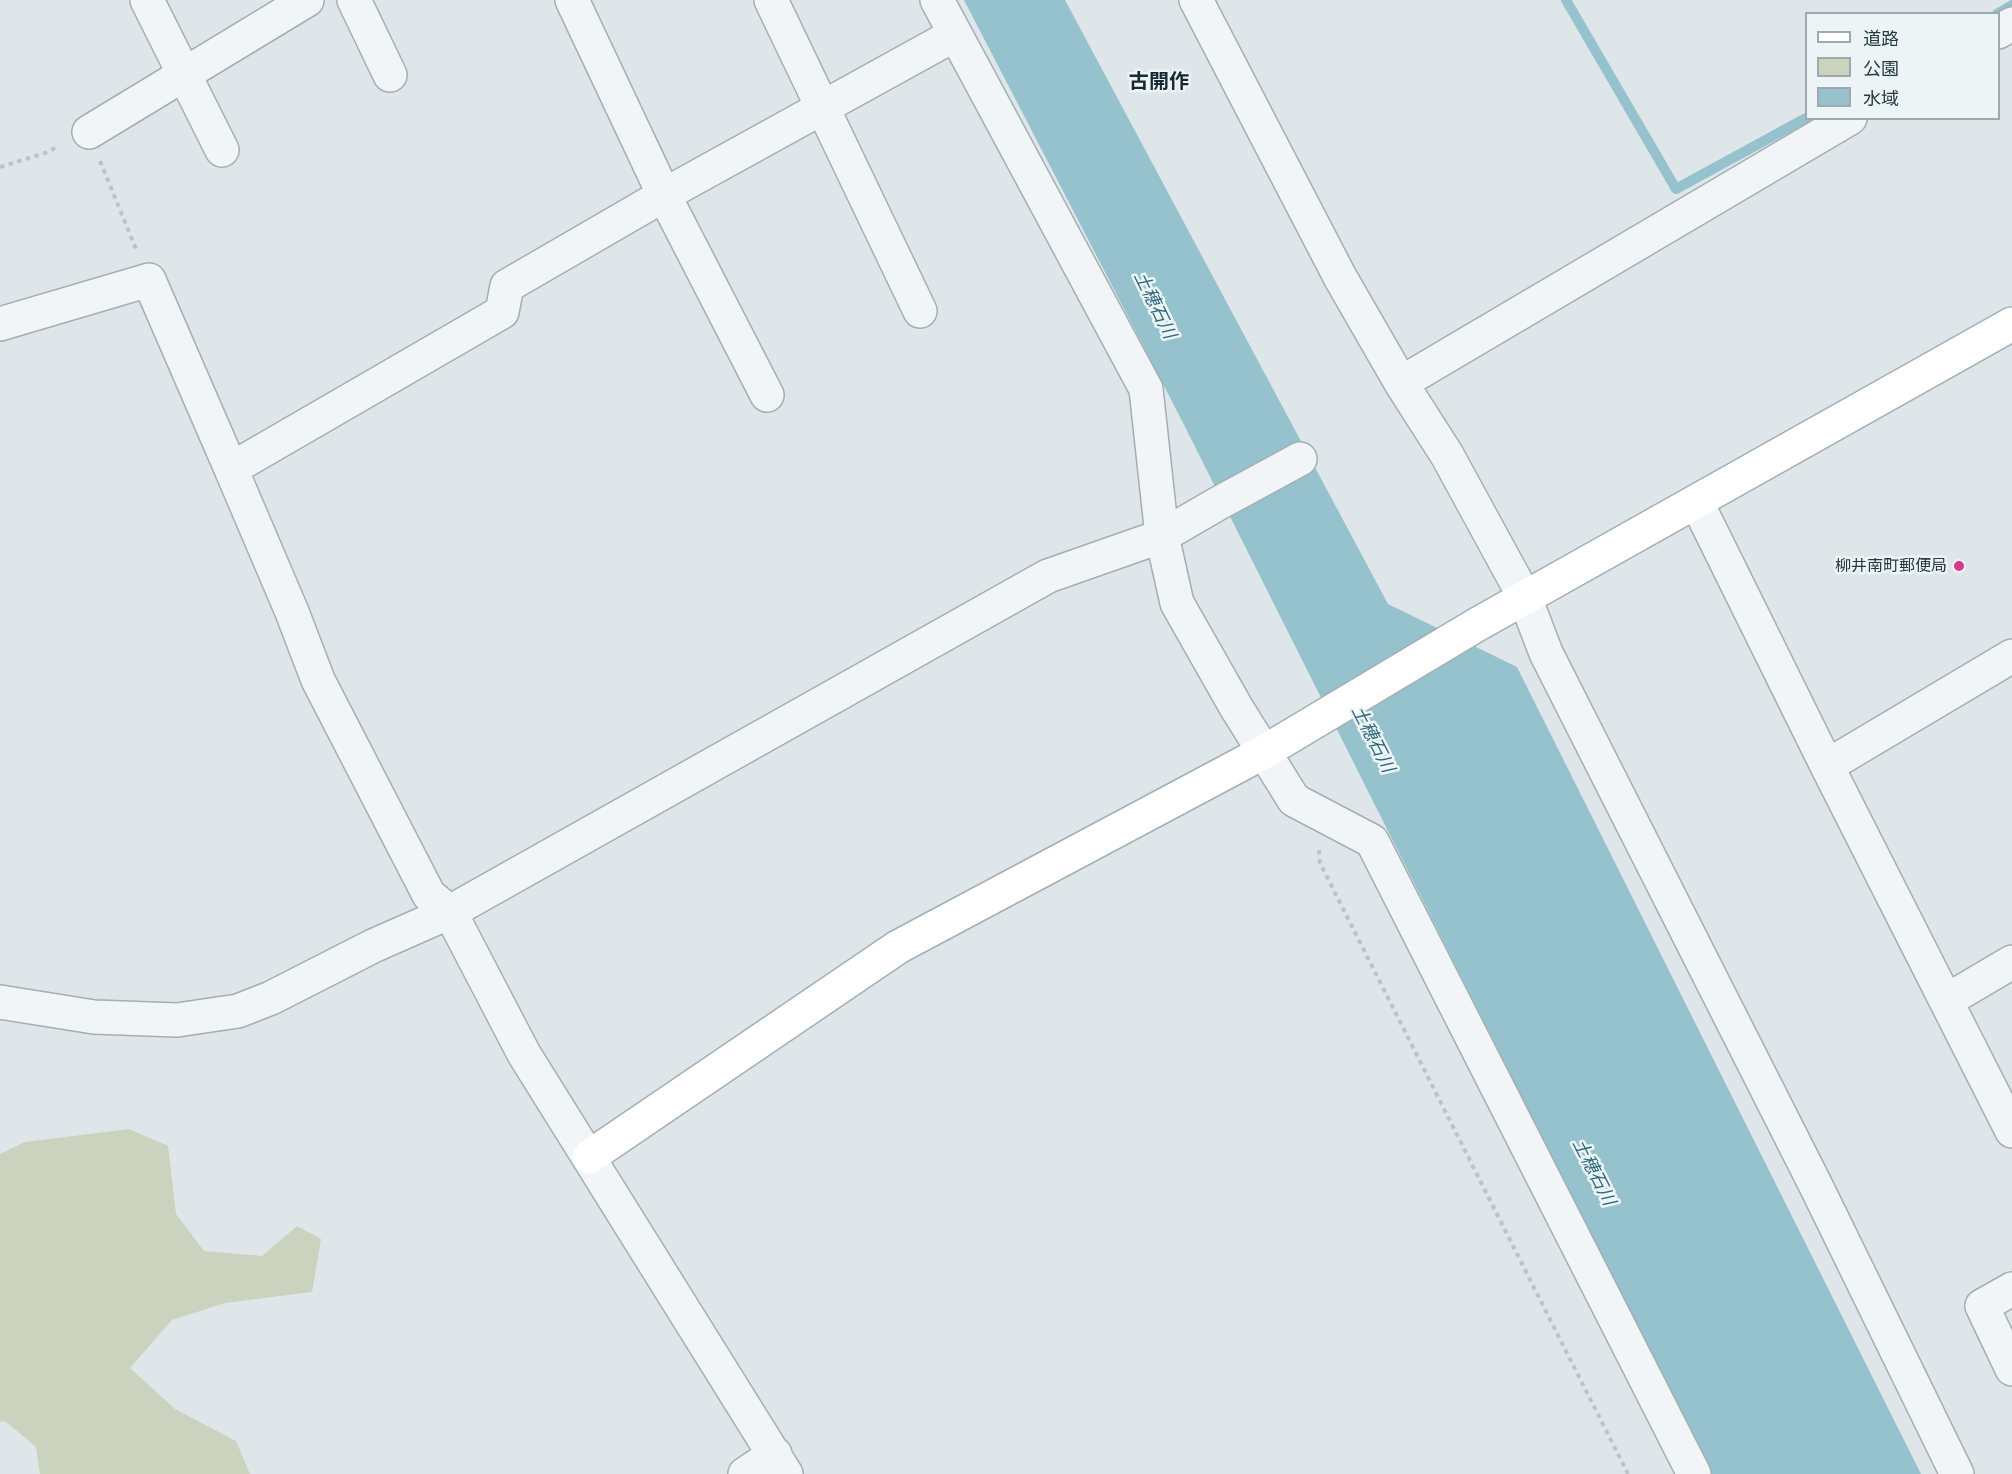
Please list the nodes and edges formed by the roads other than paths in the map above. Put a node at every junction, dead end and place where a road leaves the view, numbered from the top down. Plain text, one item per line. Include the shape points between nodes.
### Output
1 (147, 0) edge
2 (307, 0) edge
3 (354, 0) edge
4 (572, 0) edge
5 (771, 0) edge
6 (937, 0) edge
7 (1196, 0) edge
8 (954, 35) junction
9 (390, 75) dead end
10 (184, 76) junction
11 (822, 108) junction
12 (1847, 120) edge
13 (89, 132) road end
14 (222, 150) dead end
15 (664, 195) junction
16 (920, 311) dead end
17 (0, 324) edge
18 (2012, 324) edge
19 (1401, 383) junction
20 (766, 395) dead end
21 (1300, 459) dead end
22 (231, 469) junction
23 (1697, 502) junction
24 (1162, 536) junction
25 (1525, 598) junction
26 (2012, 657) edge
27 (1264, 752) junction
28 (1827, 766) junction
29 (450, 912) junction
30 (2012, 962) edge
31 (1946, 1001) junction
32 (0, 1002) edge
33 (2012, 1131) edge
34 (589, 1157) junction
35 (2012, 1289) edge
36 (2012, 1369) edge
37 (780, 1464) edge
38 (745, 1474) edge
39 (1694, 1474) edge
40 (1957, 1474) edge

1 - 10 street
2 - 10 street
3 - 9 street
4 - 15 street
5 - 11 street
6 - 8 street
7 - 19 street via 1340,277
8 - 11 street
8 - 24 street via 1146,389
10 - 13 street
10 - 14 street
11 - 15 street
11 - 16 street
12 - 19 street
15 - 20 street
15 - 22 street via 507,286 502,312
17 - 22 street via 149,280
18 - 23 street
19 - 25 street via 1447,455
21 - 24 street
22 - 29 street via 318,680 429,895
23 - 25 street
23 - 28 street
24 - 27 street via 1177,603
24 - 29 street via 1048,576
25 - 27 street
25 - 40 street via 1546,653
26 - 28 street
27 - 34 street via 898,947
27 - 39 street via 1294,800 1371,841
28 - 31 street
29 - 32 street via 238,1011 177,1020 94,1017
29 - 34 street via 524,1054
30 - 31 street
31 - 33 street
34 - 37 street
35 - 36 street via 1982,1306
37 - 38 street

